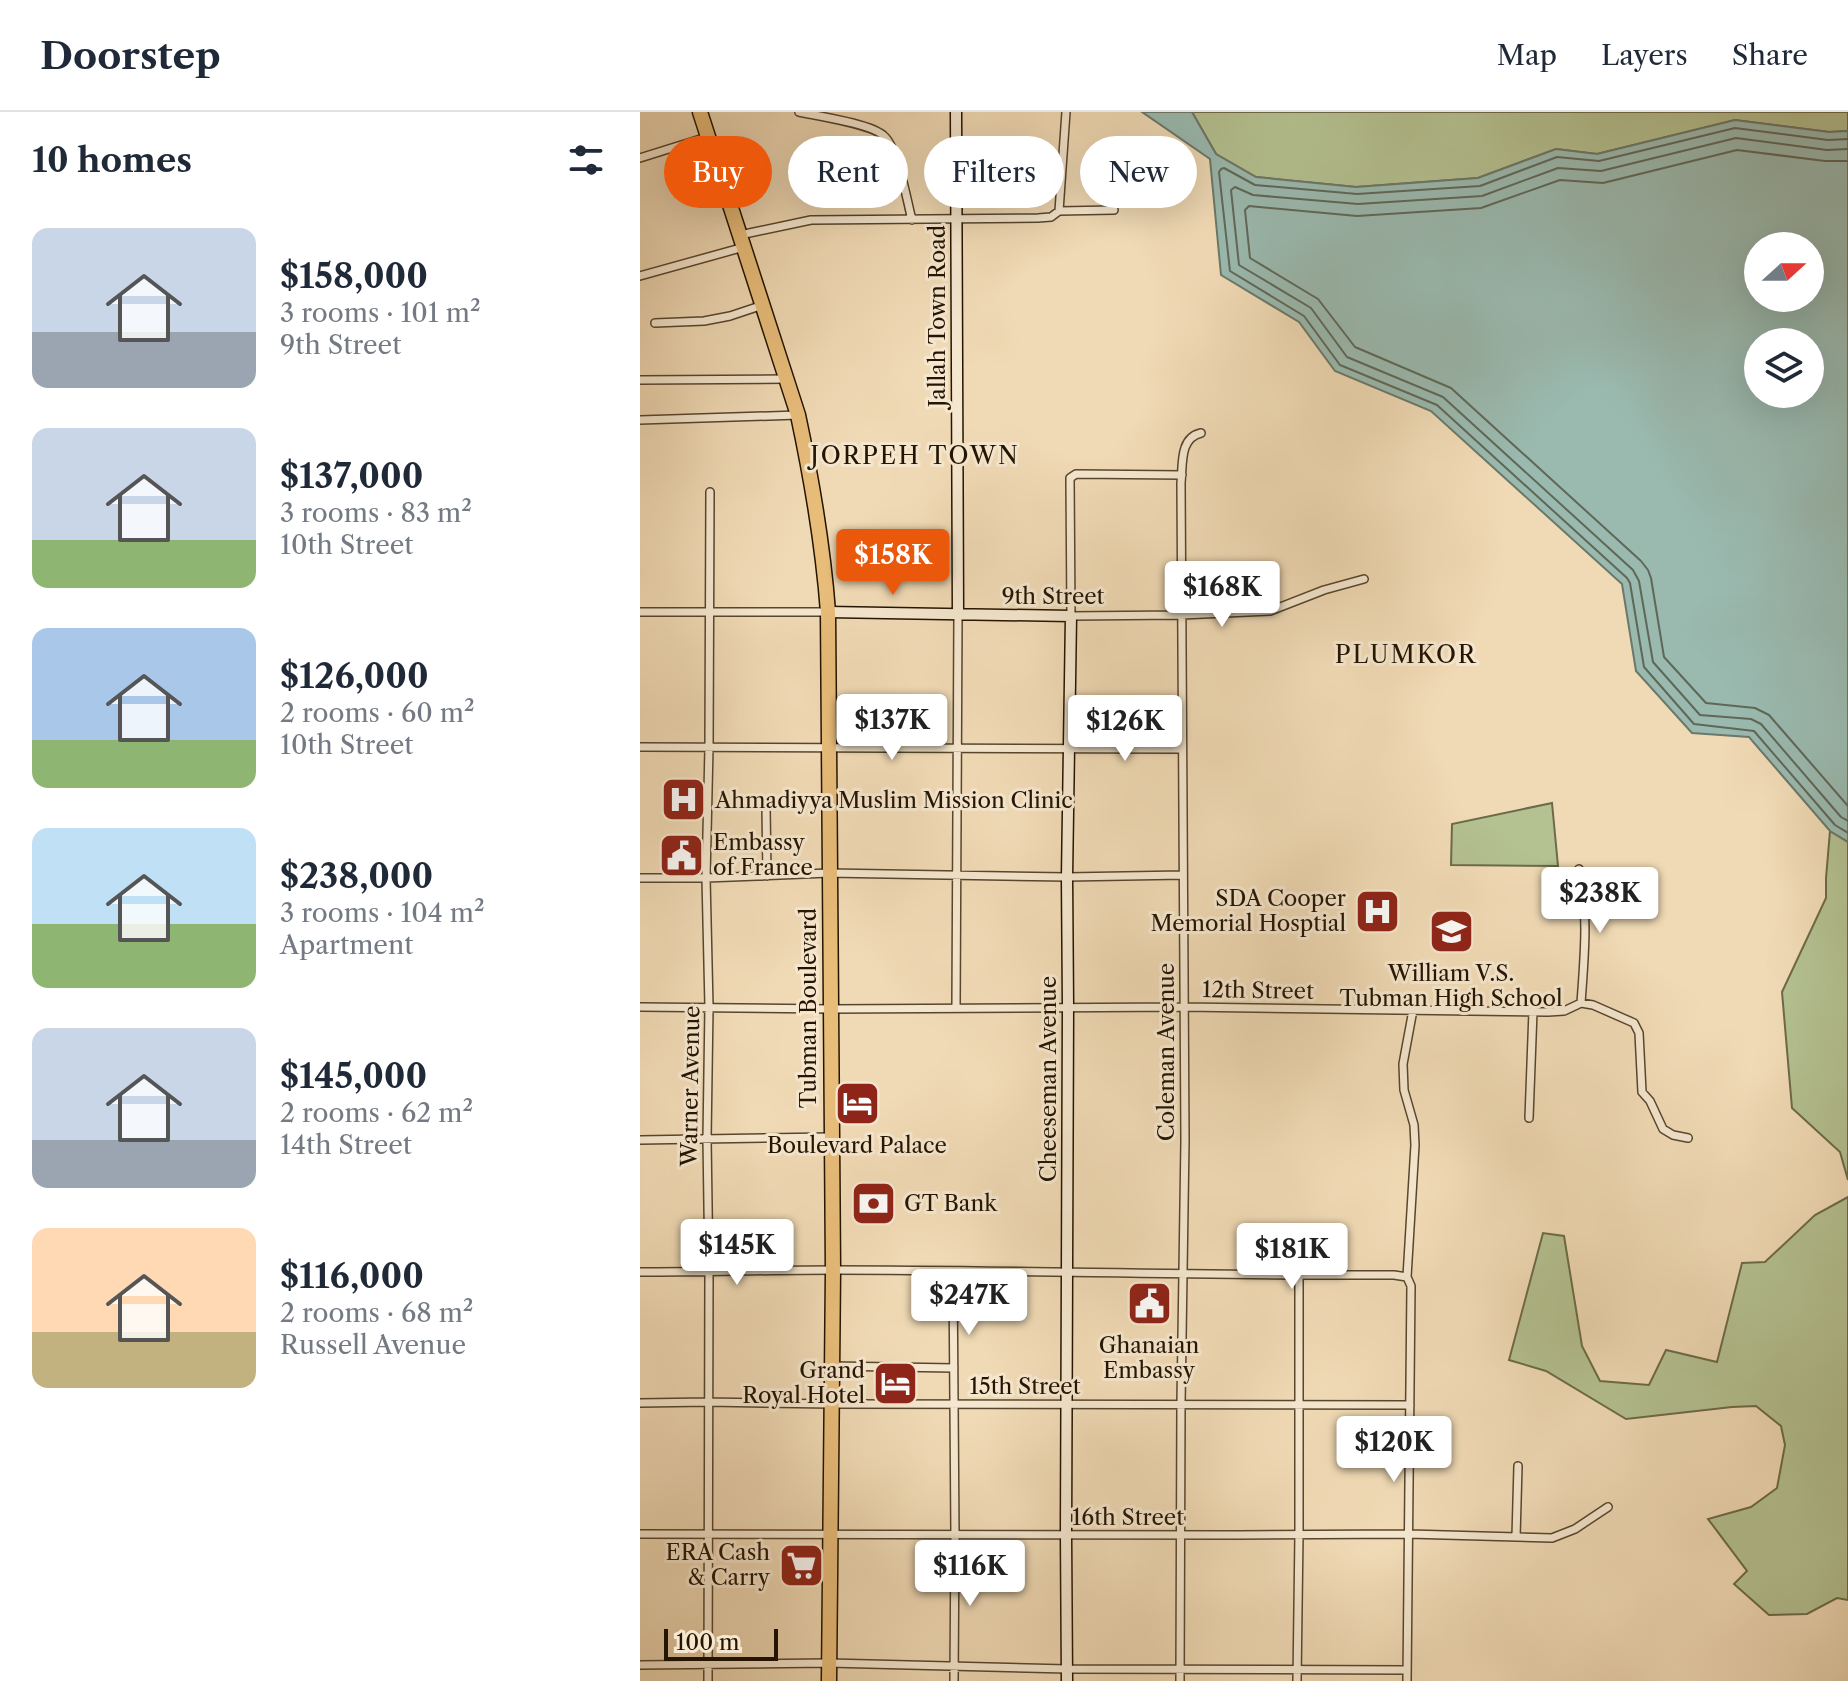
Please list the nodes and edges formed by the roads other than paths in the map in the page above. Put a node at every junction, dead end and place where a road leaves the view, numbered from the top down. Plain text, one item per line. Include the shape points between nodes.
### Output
1 (700, 112) edge
2 (799, 112) edge
3 (956, 112) edge
4 (1066, 112) edge
5 (707, 136) edge
6 (664, 150) edge
7 (640, 158) edge
8 (731, 208) edge
9 (1114, 210) dead end
10 (1059, 211) junction
11 (912, 220) junction
12 (956, 220) junction
13 (742, 241) junction
14 (640, 276) edge
15 (763, 305) junction
16 (655, 323) dead end
17 (787, 379) junction
18 (640, 380) edge
19 (798, 415) junction
20 (640, 420) edge
21 (1201, 433) dead end
22 (1182, 475) junction
23 (710, 492) dead end
24 (1364, 579) dead end
25 (640, 612) edge
26 (828, 612) junction
27 (709, 613) junction
28 (958, 615) junction
29 (1181, 615) junction
30 (1071, 616) junction
31 (640, 747) edge
32 (709, 747) junction
33 (828, 747) junction
34 (956, 747) junction
35 (1069, 747) junction
36 (1181, 749) junction
37 (766, 807) dead end
38 (1579, 869) dead end
39 (829, 873) junction
40 (956, 875) junction
41 (1183, 875) junction
42 (767, 876) junction
43 (1067, 877) junction
44 (640, 878) edge
45 (706, 878) junction
46 (1581, 1003) junction
47 (640, 1007) edge
48 (709, 1007) junction
49 (1068, 1007) junction
50 (1184, 1007) junction
51 (956, 1008) junction
52 (831, 1009) junction
53 (1413, 1010) junction
54 (1533, 1011) junction
55 (1529, 1118) dead end
56 (831, 1137) junction
57 (1688, 1138) dead end
58 (707, 1139) junction
59 (640, 1140) edge
60 (833, 1270) junction
61 (953, 1271) junction
62 (640, 1272) edge
63 (709, 1272) junction
64 (1067, 1273) junction
65 (1183, 1273) junction
66 (1299, 1275) junction
67 (1407, 1277) junction
68 (831, 1366) junction
69 (954, 1368) junction
70 (708, 1402) junction
71 (640, 1403) edge
72 (831, 1404) junction
73 (954, 1404) junction
74 (1066, 1404) junction
75 (1181, 1404) junction
76 (1299, 1404) junction
77 (1410, 1405) junction
78 (1518, 1466) dead end
79 (1608, 1507) dead end
80 (640, 1534) edge
81 (1299, 1534) junction
82 (1409, 1534) junction
83 (708, 1535) junction
84 (831, 1535) junction
85 (955, 1535) junction
86 (1066, 1535) junction
87 (1181, 1535) junction
88 (1516, 1537) junction
89 (829, 1663) junction
90 (640, 1665) edge
91 (708, 1665) junction
92 (954, 1666) junction
93 (1181, 1669) junction
94 (1407, 1670) junction
95 (1297, 1671) junction
96 (1067, 1675) edge
97 (708, 1681) edge
98 (829, 1681) edge
99 (954, 1681) edge
100 (1180, 1681) edge
101 (1297, 1681) edge
102 (1407, 1681) edge

1 - 5 highway, Tubman Boulevard
2 - 11 street via 883,134 892,147
3 - 12 street, Jallah Town Road
4 - 10 street
6 - 7 street
8 - 13 highway, Tubman Boulevard
9 - 10 street
10 - 12 street via 1044,218
11 - 12 street
11 - 13 street via 811,220
12 - 28 street, Jallah Town Road
13 - 14 street
13 - 15 highway, Tubman Boulevard
15 - 16 street via 704,321
15 - 17 highway, Tubman Boulevard
17 - 18 street
17 - 19 highway, Tubman Boulevard
19 - 20 street
19 - 26 highway, Tubman Boulevard
21 - 22 street, Coleman Avenue via 1186,443
22 - 29 street, Coleman Avenue
22 - 30 street, Cheeseman Avenue via 1070,478
23 - 27 street, Warner Avenue
24 - 29 street, 9th Street via 1270,611
25 - 27 street, 9th Street
26 - 27 street, 9th Street
26 - 28 street, 9th Street
26 - 33 highway, Tubman Boulevard
27 - 32 street, Warner Avenue
28 - 30 street, 9th Street
28 - 34 street
29 - 30 street, 9th Street
29 - 36 street, Coleman Avenue
30 - 35 street, Cheeseman Avenue
31 - 32 street
32 - 33 street
32 - 45 street, Warner Avenue
33 - 34 street
33 - 39 highway, Tubman Boulevard
34 - 35 street
34 - 40 street
35 - 36 street
35 - 43 street, Cheeseman Avenue
36 - 41 street, Coleman Avenue
37 - 42 street
38 - 46 street via 1585,946
39 - 40 street
39 - 42 street
39 - 52 highway, Tubman Boulevard
40 - 43 street
40 - 51 street
41 - 43 street
41 - 50 street, Coleman Avenue
42 - 45 street
43 - 49 street, Cheeseman Avenue
44 - 45 street
45 - 48 street, Warner Avenue
46 - 54 street, 12th Street via 1564,1011
46 - 57 street via 1636,1026 1642,1092 1663,1129
47 - 48 street, 12th Street
48 - 52 street, 12th Street
48 - 58 street, Warner Avenue
49 - 50 street, 12th Street
49 - 51 street, 12th Street
49 - 64 street, Cheeseman Avenue
50 - 53 street, 12th Street
50 - 65 street, Coleman Avenue
51 - 52 street, 12th Street
52 - 56 highway, Tubman Boulevard
53 - 54 street, 12th Street
53 - 67 street via 1403,1064 1415,1145
54 - 55 street
56 - 58 street
56 - 60 highway, Tubman Boulevard
58 - 59 street
58 - 63 street, Warner Avenue
60 - 61 street
60 - 63 street
60 - 68 highway, Tubman Boulevard
61 - 64 street
61 - 69 street
62 - 63 street
63 - 70 street, Warner Avenue
64 - 65 street
64 - 74 street, Cheeseman Avenue
65 - 66 street
65 - 75 street, Coleman Avenue
66 - 67 street
66 - 76 street
67 - 77 street
68 - 69 street
68 - 72 highway, Tubman Boulevard
69 - 73 street
70 - 71 street, 15th Street
70 - 72 street, 15th Street
70 - 83 street, Warner Avenue
72 - 73 street, 15th Street
72 - 84 highway, Tubman Boulevard
73 - 74 street, 15th Street
73 - 85 street
74 - 75 street, 15th Street
74 - 86 street, Cheeseman Avenue
75 - 76 street, 15th Street
75 - 87 street, Coleman Avenue
76 - 77 street, 15th Street
76 - 81 street
77 - 82 street
78 - 88 street
79 - 88 street, 16th Street via 1552,1538
80 - 83 street, 16th Street
81 - 82 street, 16th Street
81 - 87 street, 16th Street
81 - 95 street
82 - 88 street, 16th Street
82 - 94 street
83 - 84 street, 16th Street
83 - 91 street, Warner Avenue
84 - 85 street, 16th Street
84 - 89 highway, Tubman Boulevard
85 - 86 street, 16th Street
85 - 92 street
86 - 87 street, 16th Street
86 - 96 street, Cheeseman Avenue
87 - 93 street, Coleman Avenue
89 - 91 street
89 - 92 street
89 - 98 highway, Tubman Boulevard
90 - 91 street
91 - 97 street, Warner Avenue
92 - 96 street
92 - 99 street
93 - 95 street
93 - 96 street
93 - 100 street, Coleman Avenue
94 - 95 street
94 - 102 street
95 - 101 street

